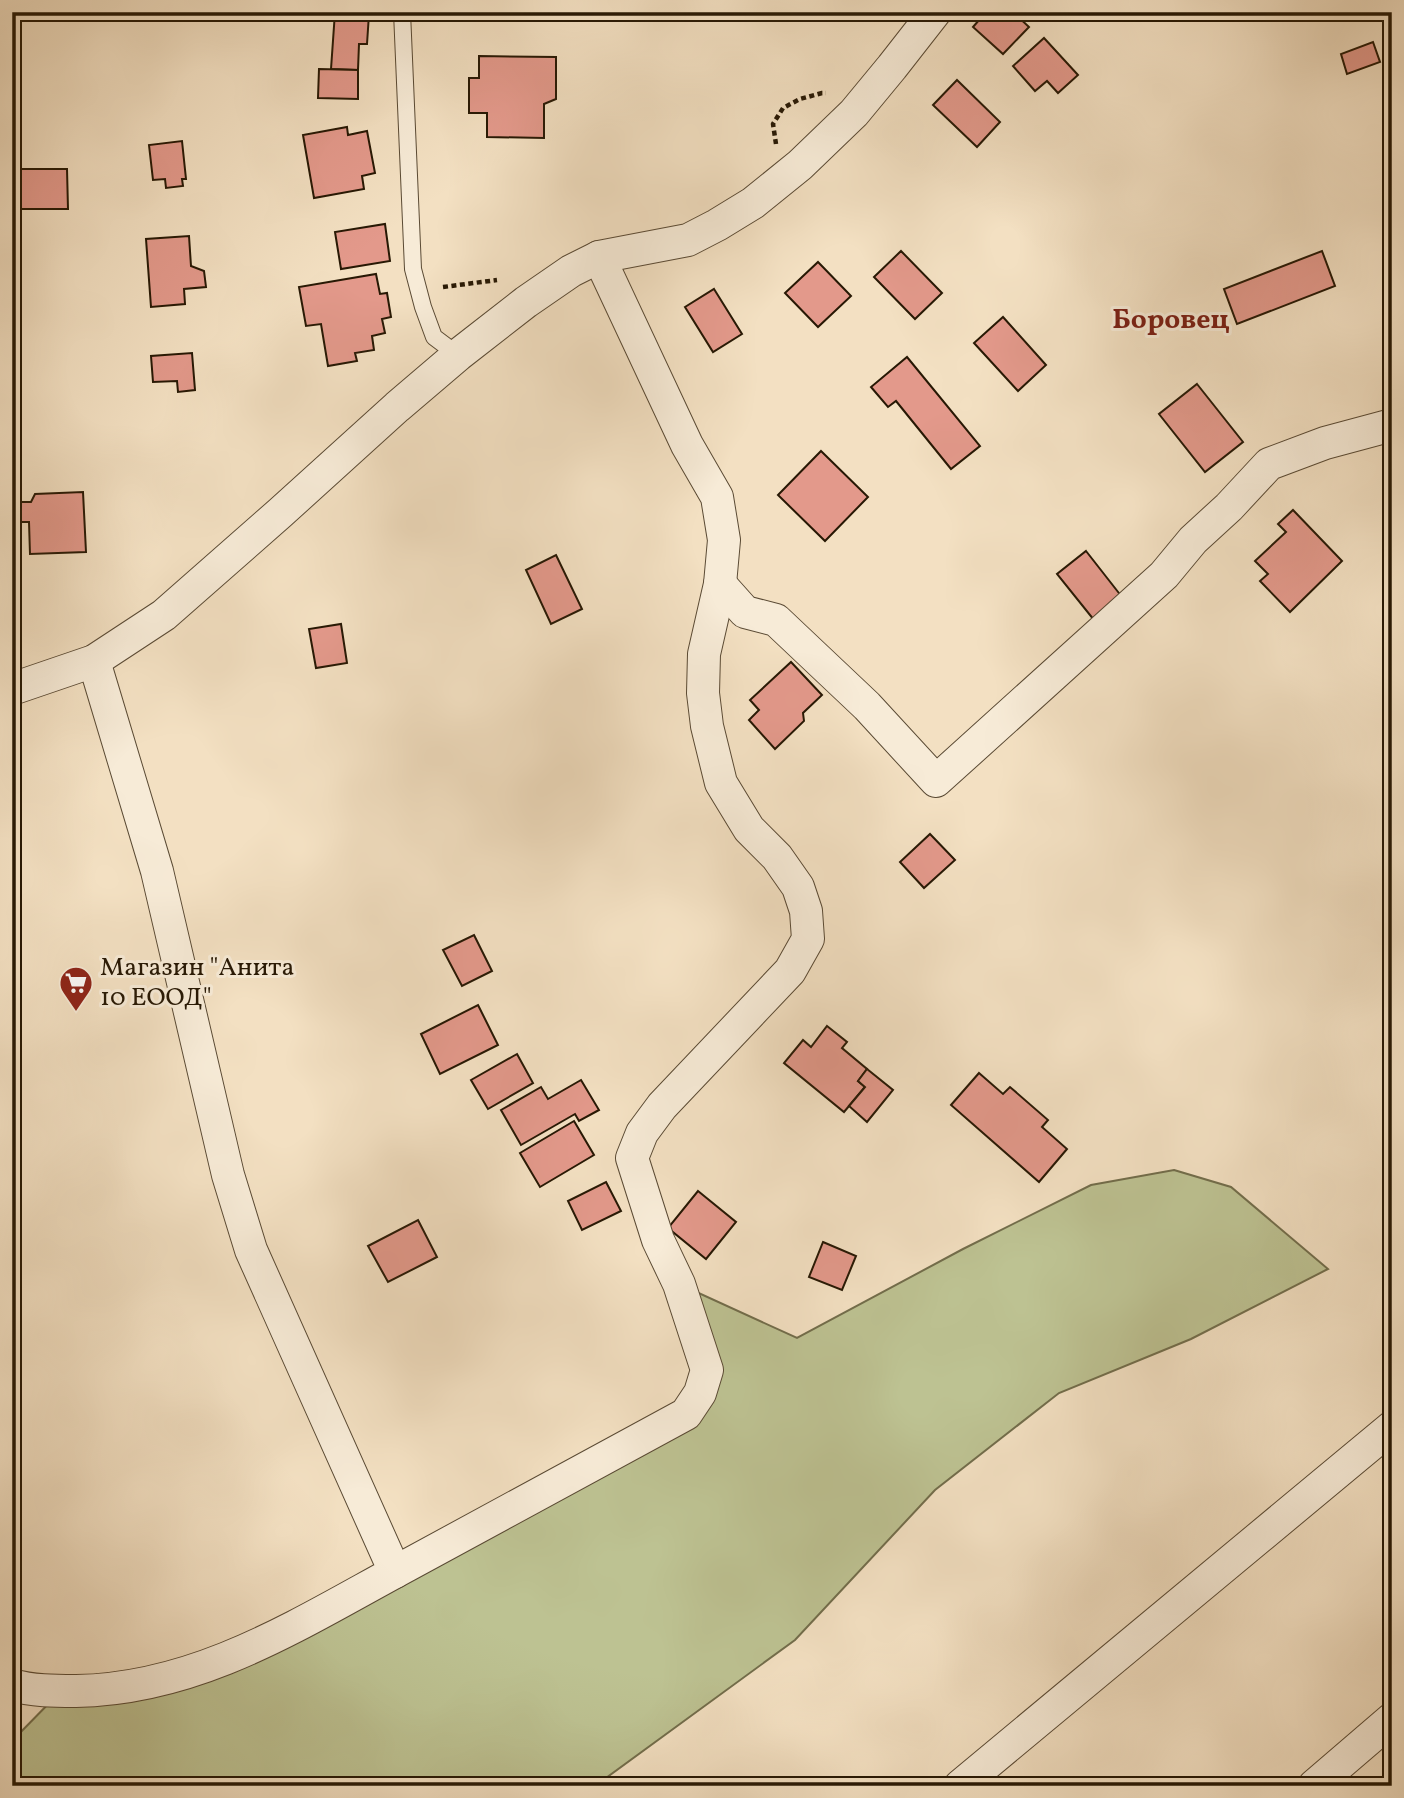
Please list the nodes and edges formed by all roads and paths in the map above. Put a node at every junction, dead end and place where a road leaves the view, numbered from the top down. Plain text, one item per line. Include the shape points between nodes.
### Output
1 (402, 12) edge
2 (935, 12) edge
3 (599, 257) junction
4 (458, 355) junction
5 (1392, 425) edge
6 (720, 584) junction
7 (94, 661) junction
8 (12, 689) edge
9 (1392, 1426) edge
10 (395, 1572) junction
11 (12, 1685) edge
12 (1392, 1719) edge
13 (960, 1786) edge
14 (1314, 1786) edge

1 - 4 lane via 413,269 434,337
2 - 3 street via 854,113 753,203 688,240
3 - 4 street via 526,302
3 - 6 street via 687,445 718,497 724,540
4 - 7 street via 164,615
5 - 6 street via 1269,464 1164,575 936,781 867,706 776,620 745,611
6 - 10 street via 704,654 703,693 713,754 721,783 749,829 798,887 808,940 790,971 662,1106 642,1133 632,1158 707,1370 700,1393 686,1414
7 - 8 street
7 - 10 street via 157,871 228,1175 251,1250
9 - 13 street
10 - 11 street via 261,1645 186,1674 105,1690
12 - 14 street

